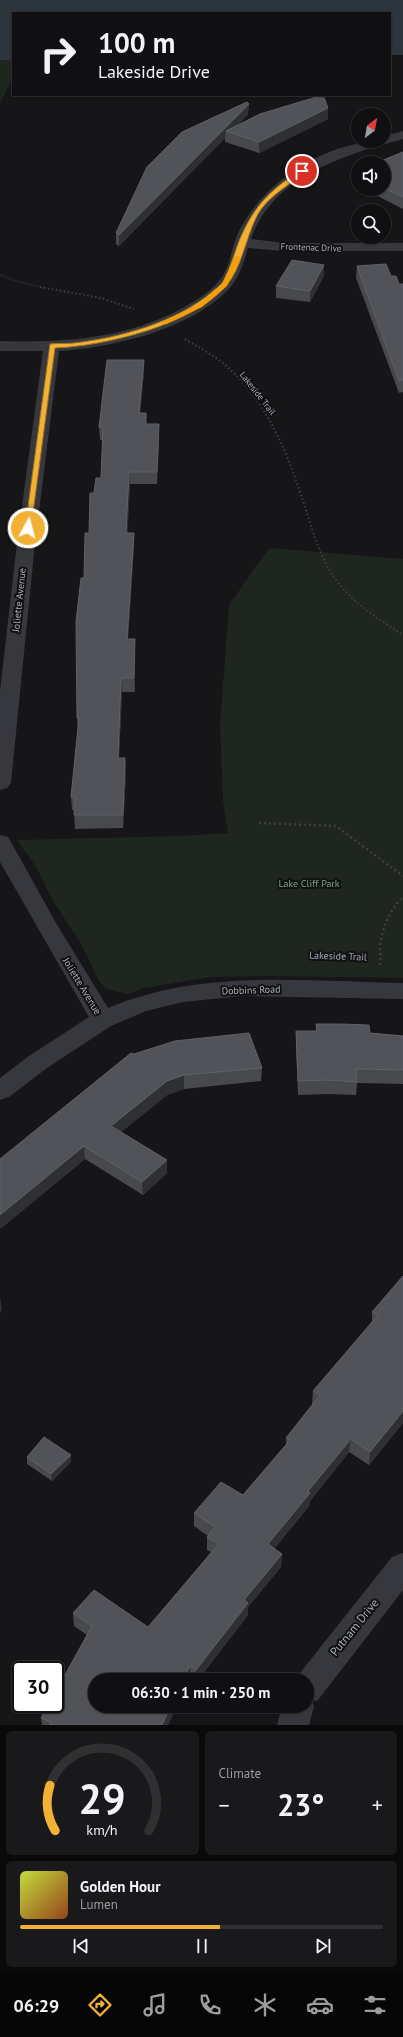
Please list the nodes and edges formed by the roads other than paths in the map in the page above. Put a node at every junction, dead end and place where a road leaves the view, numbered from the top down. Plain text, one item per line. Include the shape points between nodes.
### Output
1 (403, 136) edge
2 (391, 139) edge
3 (358, 148) edge
4 (243, 242) junction
5 (403, 247) edge
6 (0, 346) edge
7 (52, 346) junction
8 (0, 783) edge
9 (0, 842) edge
10 (403, 991) edge
11 (103, 1020) junction
12 (0, 1091) edge
13 (403, 1567) edge
14 (314, 1680) edge
15 (296, 1713) edge
16 (293, 1725) edge

1 - 2 street
3 - 4 street via 321,161 292,176 274,191 257,212
4 - 5 street, Frontenac Drive via 306,247
4 - 7 street via 236,263 224,285 200,306 161,324 110,339
6 - 7 street
7 - 8 street, Joliette Avenue via 26,543
9 - 11 street, Joliette Avenue
10 - 11 street, Dobbins Road via 234,989 183,994 140,1004
11 - 12 street, Joliette Avenue via 44,1058
13 - 14 street, Putnam Drive
15 - 16 street

